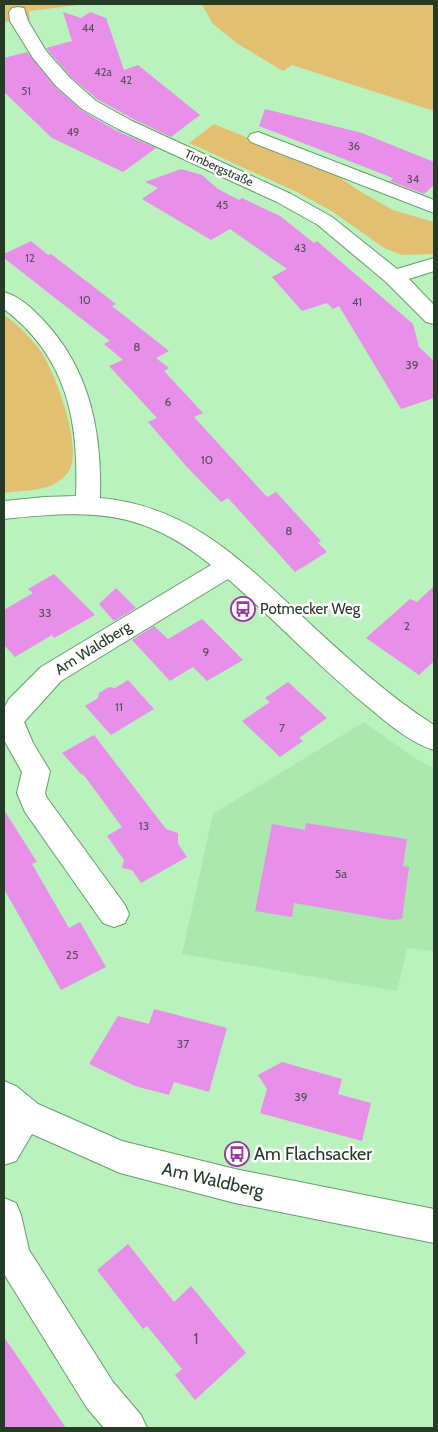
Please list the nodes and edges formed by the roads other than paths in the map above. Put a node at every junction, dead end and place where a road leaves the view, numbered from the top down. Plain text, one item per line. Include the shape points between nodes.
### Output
1 (18, 12) dead end
2 (258, 138) dead end
3 (434, 207) edge
4 (434, 264) edge
5 (394, 277) junction
6 (4, 299) edge
7 (434, 317) edge
8 (88, 504) junction
9 (4, 510) edge
10 (229, 566) junction
11 (434, 739) edge
12 (114, 914) dead end
13 (15, 1106) edge
14 (4, 1149) edge
15 (4, 1216) edge
16 (434, 1226) edge
17 (128, 1428) edge

1 - 5 street, Timbergstraße via 19,21 39,54 89,105 125,126 284,198 325,221
2 - 3 street
4 - 5 street
5 - 7 street, Timbergstraße
6 - 8 street via 46,334 72,376 82,406 90,477
8 - 9 street via 44,504
8 - 10 street via 164,522
10 - 11 street via 383,705
10 - 12 street, Am Waldberg via 50,674 10,721 21,748 36,771 31,793 35,804
13 - 14 street
13 - 16 street, Am Waldberg via 120,1157 235,1186
15 - 17 street via 13,1257 100,1395

